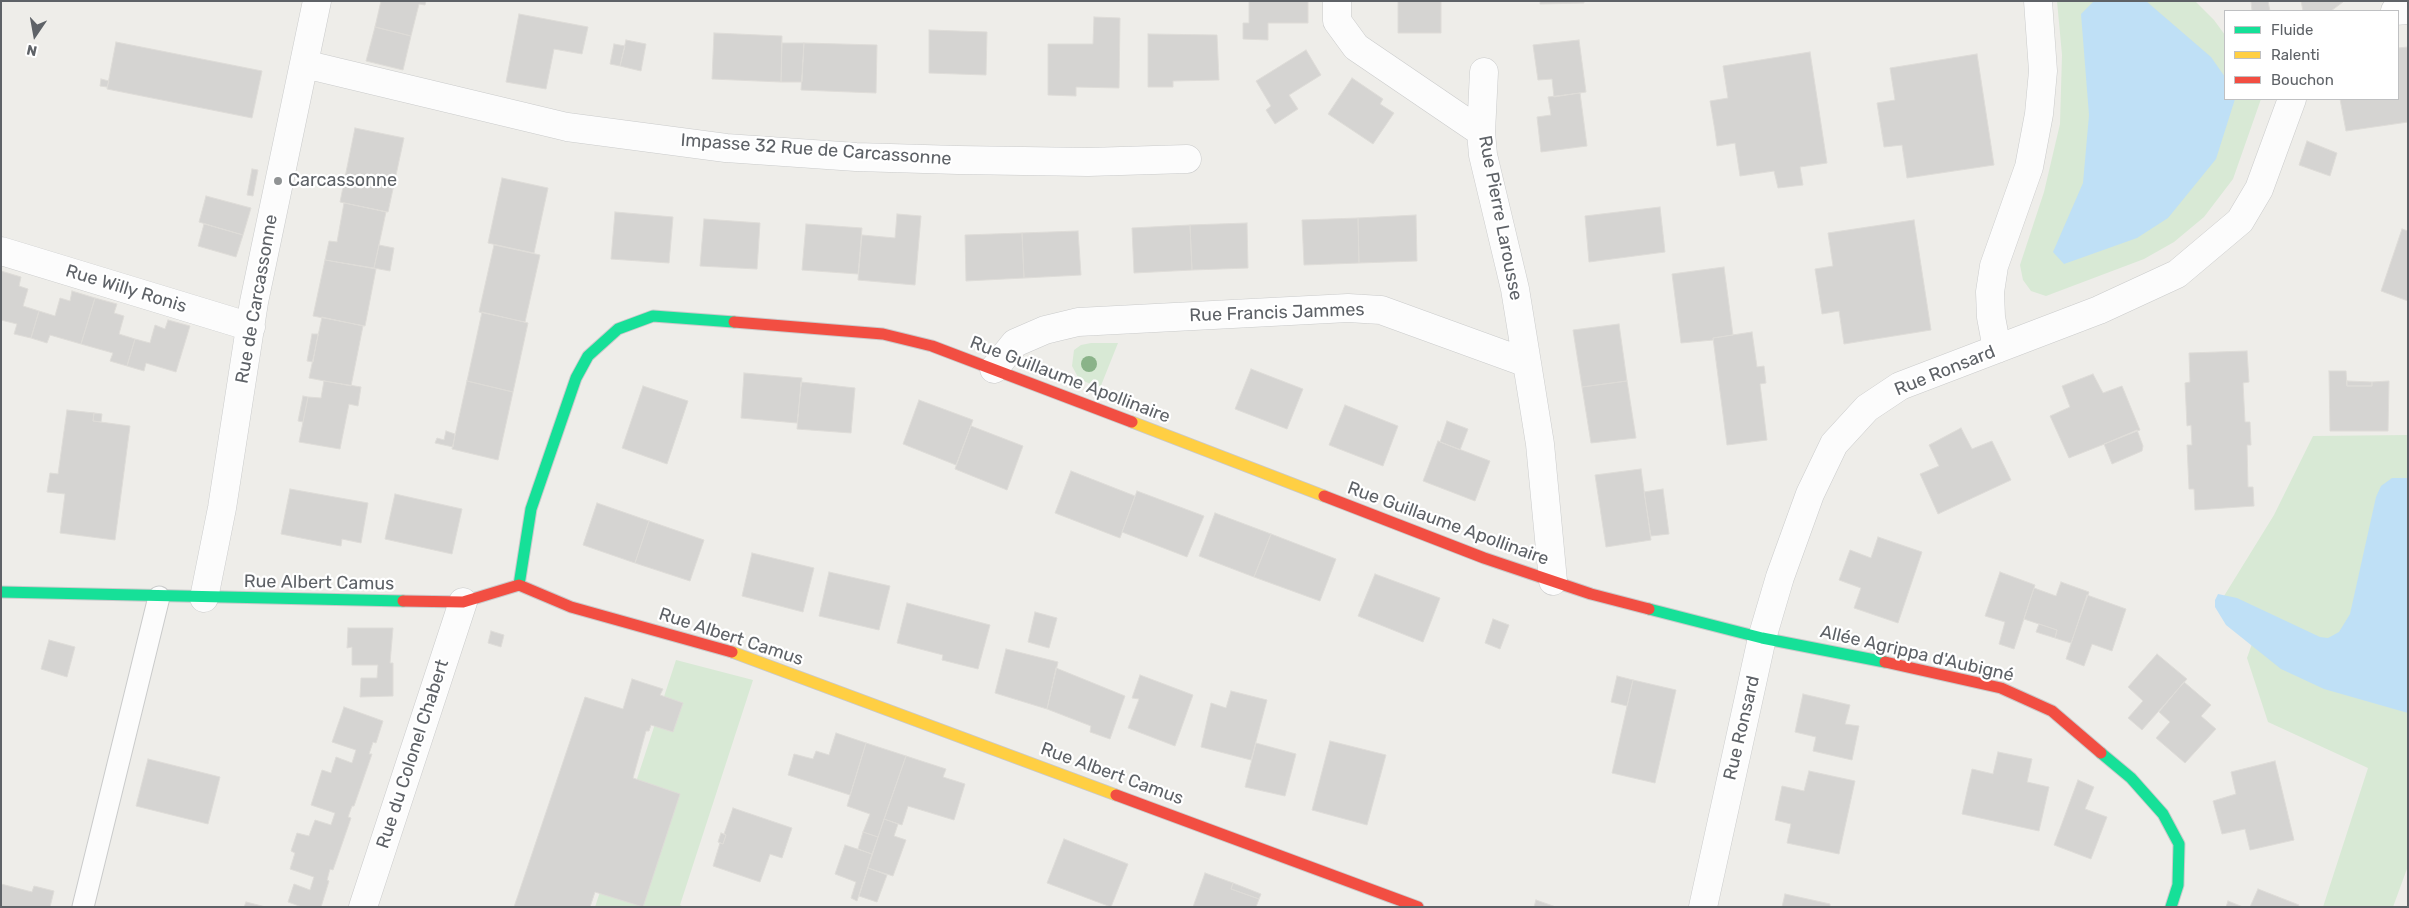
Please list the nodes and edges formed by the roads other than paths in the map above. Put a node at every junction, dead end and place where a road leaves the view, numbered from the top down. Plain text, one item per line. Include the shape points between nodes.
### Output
1 (317, 1) edge
2 (1337, 1) edge
3 (2038, 1) edge
4 (304, 64) junction
5 (1484, 72) dead end
6 (2292, 100) edge
7 (1481, 132) junction
8 (1187, 159) dead end
9 (1, 251) edge
10 (251, 327) junction
11 (1997, 349) junction
12 (1527, 363) junction
13 (994, 369) junction
14 (1552, 582) junction
15 (519, 585) junction
16 (1, 592) edge
17 (159, 597) junction
18 (204, 598) junction
19 (463, 602) junction
20 (1762, 638) junction
21 (83, 907) edge
22 (363, 907) edge
23 (1418, 907) edge
24 (1703, 907) edge
25 (2171, 907) edge

1 - 4 street, Rue de Carcassonne
2 - 7 street via 1337,21 1356,47
3 - 11 street via 2043,71 2039,114 2029,167 1994,266 1990,292
4 - 8 street, Impasse 32 Rue de Carcassonne via 567,127 726,148 958,160 1088,162
4 - 10 street, Rue de Carcassonne
5 - 7 street, Rue Pierre Larousse
6 - 11 street, Rue Ronsard via 2259,189 2240,221 2213,245 2177,274 2099,310
7 - 12 street, Rue Pierre Larousse via 1483,155 1515,289
9 - 10 street, Rue Willy Ronis
10 - 18 street, Rue de Carcassonne
11 - 20 street, Rue Ronsard via 1900,386 1867,408 1834,444 1810,494
12 - 13 street, Rue Francis Jammes via 1381,310 1348,308 1078,322 1045,330 1015,344
12 - 14 street via 1540,444
13 - 14 street, Rue Guillaume Apollinaire
13 - 15 street, Rue Guillaume Apollinaire via 932,346 882,334 653,316 618,329 588,356 576,378 531,509
14 - 20 street, Rue Guillaume Apollinaire
15 - 19 street, Rue Albert Camus
15 - 23 street, Rue Albert Camus via 571,607 720,648
16 - 17 street, Rue Albert Camus
17 - 18 street, Rue Albert Camus
17 - 21 lane
18 - 19 street, Rue Albert Camus
19 - 22 street, Rue du Colonel Chabert
20 - 24 street, Rue Ronsard
20 - 25 street, Allée Agrippa d'Aubigné via 2001,688 2052,711 2131,778 2163,814 2179,844 2178,885

